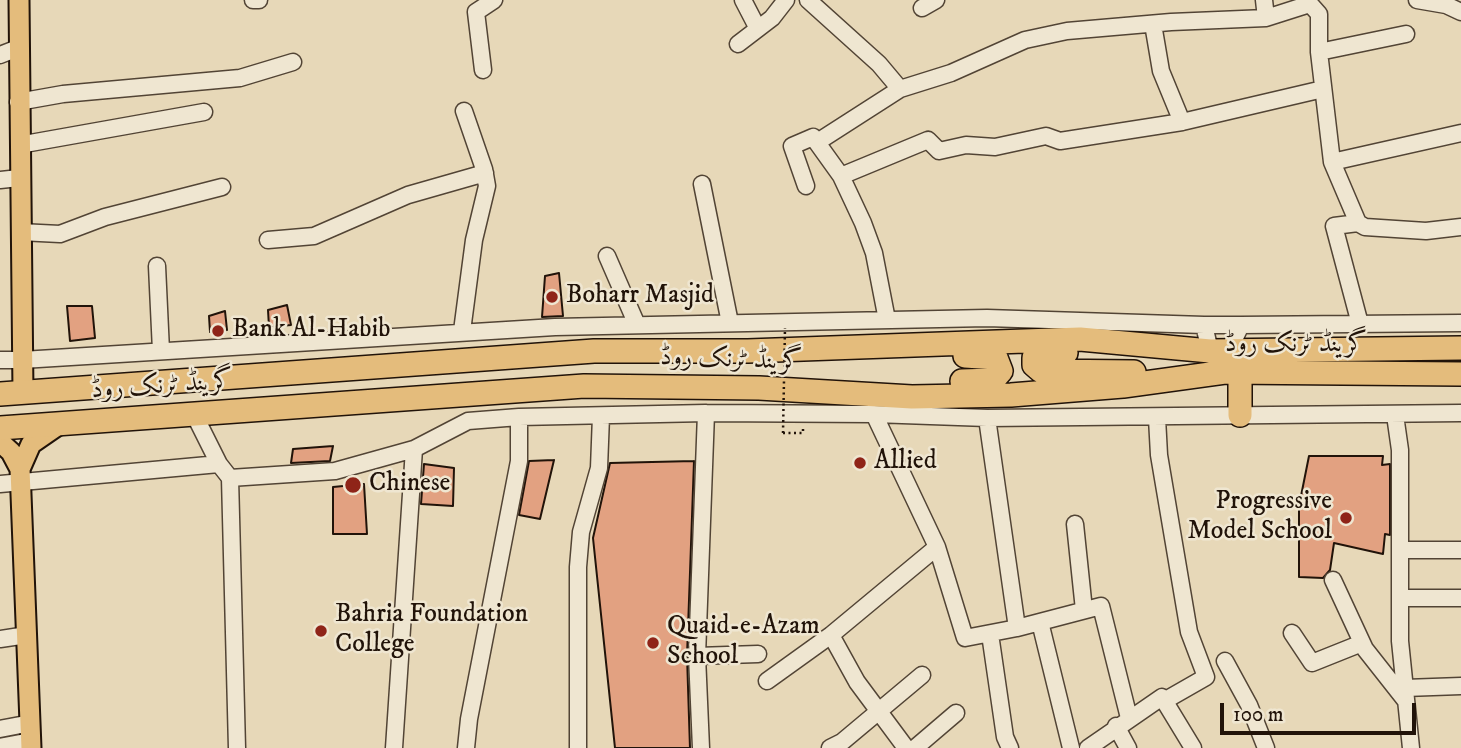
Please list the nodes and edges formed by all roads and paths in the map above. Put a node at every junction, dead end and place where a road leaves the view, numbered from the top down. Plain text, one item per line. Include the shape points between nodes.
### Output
1 (19, 0) edge
2 (253, 0) edge
3 (259, 0) edge
4 (494, 0) edge
5 (743, 0) edge
6 (786, 0) edge
7 (808, 0) edge
8 (936, 0) edge
9 (1264, 0) edge
10 (1417, 0) edge
11 (922, 8) dead end
12 (1461, 12) edge
13 (1266, 18) junction
14 (1153, 24) junction
15 (757, 27) junction
16 (1406, 34) dead end
17 (738, 44) dead end
18 (9, 52) edge
19 (1319, 52) junction
20 (293, 62) dead end
21 (483, 70) dead end
22 (900, 89) junction
23 (1323, 89) junction
24 (18, 102) junction
25 (464, 111) dead end
26 (204, 112) dead end
27 (1182, 122) junction
28 (1461, 133) edge
29 (819, 141) junction
30 (19, 145) junction
31 (1332, 162) junction
32 (485, 173) junction
33 (841, 176) junction
34 (10, 179) edge
35 (702, 184) dead end
36 (806, 186) dead end
37 (222, 187) dead end
38 (1358, 223) junction
39 (1461, 227) edge
40 (20, 232) junction
41 (268, 240) dead end
42 (607, 256) dead end
43 (157, 266) dead end
44 (887, 320) junction
45 (730, 323) junction
46 (1461, 323) edge
47 (1360, 324) junction
48 (637, 325) junction
49 (1204, 325) junction
50 (1241, 325) junction
51 (785, 328) dead end
52 (462, 331) junction
53 (1461, 348) edge
54 (1181, 349) junction
55 (161, 351) junction
56 (748, 351) junction
57 (0, 360) edge
58 (22, 360) junction
59 (1226, 361) junction
60 (1461, 374) edge
61 (759, 388) junction
62 (11, 393) edge
63 (193, 412) junction
64 (706, 413) junction
65 (1461, 413) edge
66 (874, 414) junction
67 (1240, 415) junction
68 (1395, 415) junction
69 (601, 416) junction
70 (519, 417) junction
71 (987, 418) junction
72 (1157, 418) junction
73 (61, 423) junction
74 (0, 428) edge
75 (803, 433) dead end
76 (0, 442) edge
77 (414, 449) junction
78 (219, 464) junction
79 (20, 476) junction
80 (230, 478) junction
81 (0, 484) edge
82 (1075, 524) dead end
83 (937, 547) junction
84 (1400, 550) junction
85 (1461, 550) edge
86 (1333, 580) dead end
87 (1400, 598) junction
88 (1461, 598) edge
89 (1084, 610) junction
90 (1040, 622) junction
91 (1017, 628) junction
92 (1292, 633) dead end
93 (990, 634) junction
94 (27, 635) junction
95 (831, 635) junction
96 (0, 639) edge
97 (1362, 643) junction
98 (758, 654) dead end
99 (697, 656) junction
100 (1225, 661) dead end
101 (922, 675) dead end
102 (767, 681) dead end
103 (1461, 686) edge
104 (1406, 695) junction
105 (1163, 699) junction
106 (878, 713) junction
107 (956, 713) dead end
108 (1123, 722) junction
109 (0, 729) edge
110 (31, 737) edge
111 (0, 747) edge
112 (237, 748) edge
113 (394, 748) edge
114 (466, 748) edge
115 (578, 748) edge
116 (701, 748) edge
117 (830, 748) edge
118 (906, 748) edge
119 (915, 748) edge
120 (1010, 748) edge
121 (1071, 748) edge
122 (1088, 748) edge
123 (1128, 748) edge
124 (1193, 748) edge
125 (1266, 748) edge
126 (1411, 748) edge

1 - 18 main road
2 - 3 street
4 - 21 street via 476,12
5 - 15 street
6 - 15 street via 772,18
7 - 22 street
8 - 11 street
9 - 13 street
10 - 12 street
13 - 14 street
13 - 19 street via 1313,5 1319,14
14 - 22 street via 1067,31 1025,40
14 - 27 street via 1161,71
15 - 17 street
16 - 19 street
18 - 24 main road
19 - 23 street
20 - 24 street via 240,78
22 - 29 street
23 - 27 street
23 - 31 street
24 - 30 main road
25 - 32 street
26 - 30 street
27 - 33 street via 1059,141 1046,136 985,149 966,145 939,150 928,140
28 - 31 street
29 - 33 street
29 - 36 street via 807,138 792,146
30 - 34 main road
31 - 38 street
32 - 41 street via 408,195 314,236
32 - 52 street via 486,197 474,240
33 - 44 street via 874,253
34 - 40 main road
35 - 45 street
37 - 40 street via 105,217 60,234
38 - 39 street via 1426,231
38 - 47 street via 1334,226
40 - 58 main road
42 - 48 street
43 - 55 street
44 - 45 street
44 - 49 street via 987,318
45 - 48 street
46 - 47 street
47 - 50 street
48 - 52 street
49 - 50 street
49 - 59 street
50 - 59 street
51 - 75 path, bridge via 783,433
52 - 55 street
53 - 59 highway, گرینڈ ٹرنک روڈ
54 - 56 highway, گرینڈ ٹرنک روڈ via 1080,339
54 - 59 highway, گرینڈ ٹرنک روڈ
54 - 59 highway via 1044,353 1033,362 1041,371
55 - 58 street
56 - 61 highway via 992,357 1001,367 993,380
56 - 62 highway, گرینڈ ٹرنک روڈ via 594,351
57 - 58 street
58 - 62 main road
59 - 60 highway, گرینڈ ٹرنک روڈ
59 - 61 highway, گرینڈ ٹرنک روڈ via 1123,386 1010,395 912,397
59 - 67 highway
61 - 63 highway, گرینڈ ٹرنک روڈ via 584,386
63 - 73 highway, گرینڈ ٹرنک روڈ
63 - 78 street
64 - 66 street
64 - 69 street
64 - 99 street
65 - 68 street
66 - 71 street
66 - 83 street
67 - 68 street
67 - 72 street
68 - 84 street via 1400,450
69 - 70 street
69 - 115 street via 599,468 581,532 578,568
70 - 77 street via 468,421
70 - 114 street via 519,461
71 - 72 street
71 - 91 street
72 - 105 street via 1189,632 1206,677
73 - 74 highway, گرینڈ ٹرنک روڈ
73 - 79 main road via 31,444
76 - 79 main road via 11,452
77 - 80 street via 335,471
77 - 113 street
78 - 79 street
78 - 80 street
79 - 81 street
79 - 94 main road
80 - 112 street
82 - 89 street
83 - 93 street via 965,638
83 - 95 street
84 - 85 street
84 - 87 street
86 - 97 street
87 - 88 street
87 - 104 street
89 - 90 street
89 - 108 street via 1101,606
90 - 91 street
90 - 121 street
91 - 93 street
92 - 97 street via 1312,663
93 - 120 street
94 - 96 street
94 - 110 main road
95 - 102 street
95 - 106 street
97 - 104 street
98 - 99 street
99 - 116 street
100 - 125 street
101 - 106 street
103 - 104 street
104 - 126 street
105 - 108 street
105 - 124 street
106 - 117 street
106 - 118 street
107 - 119 street
108 - 122 street
108 - 123 street
109 - 110 street
110 - 111 street

